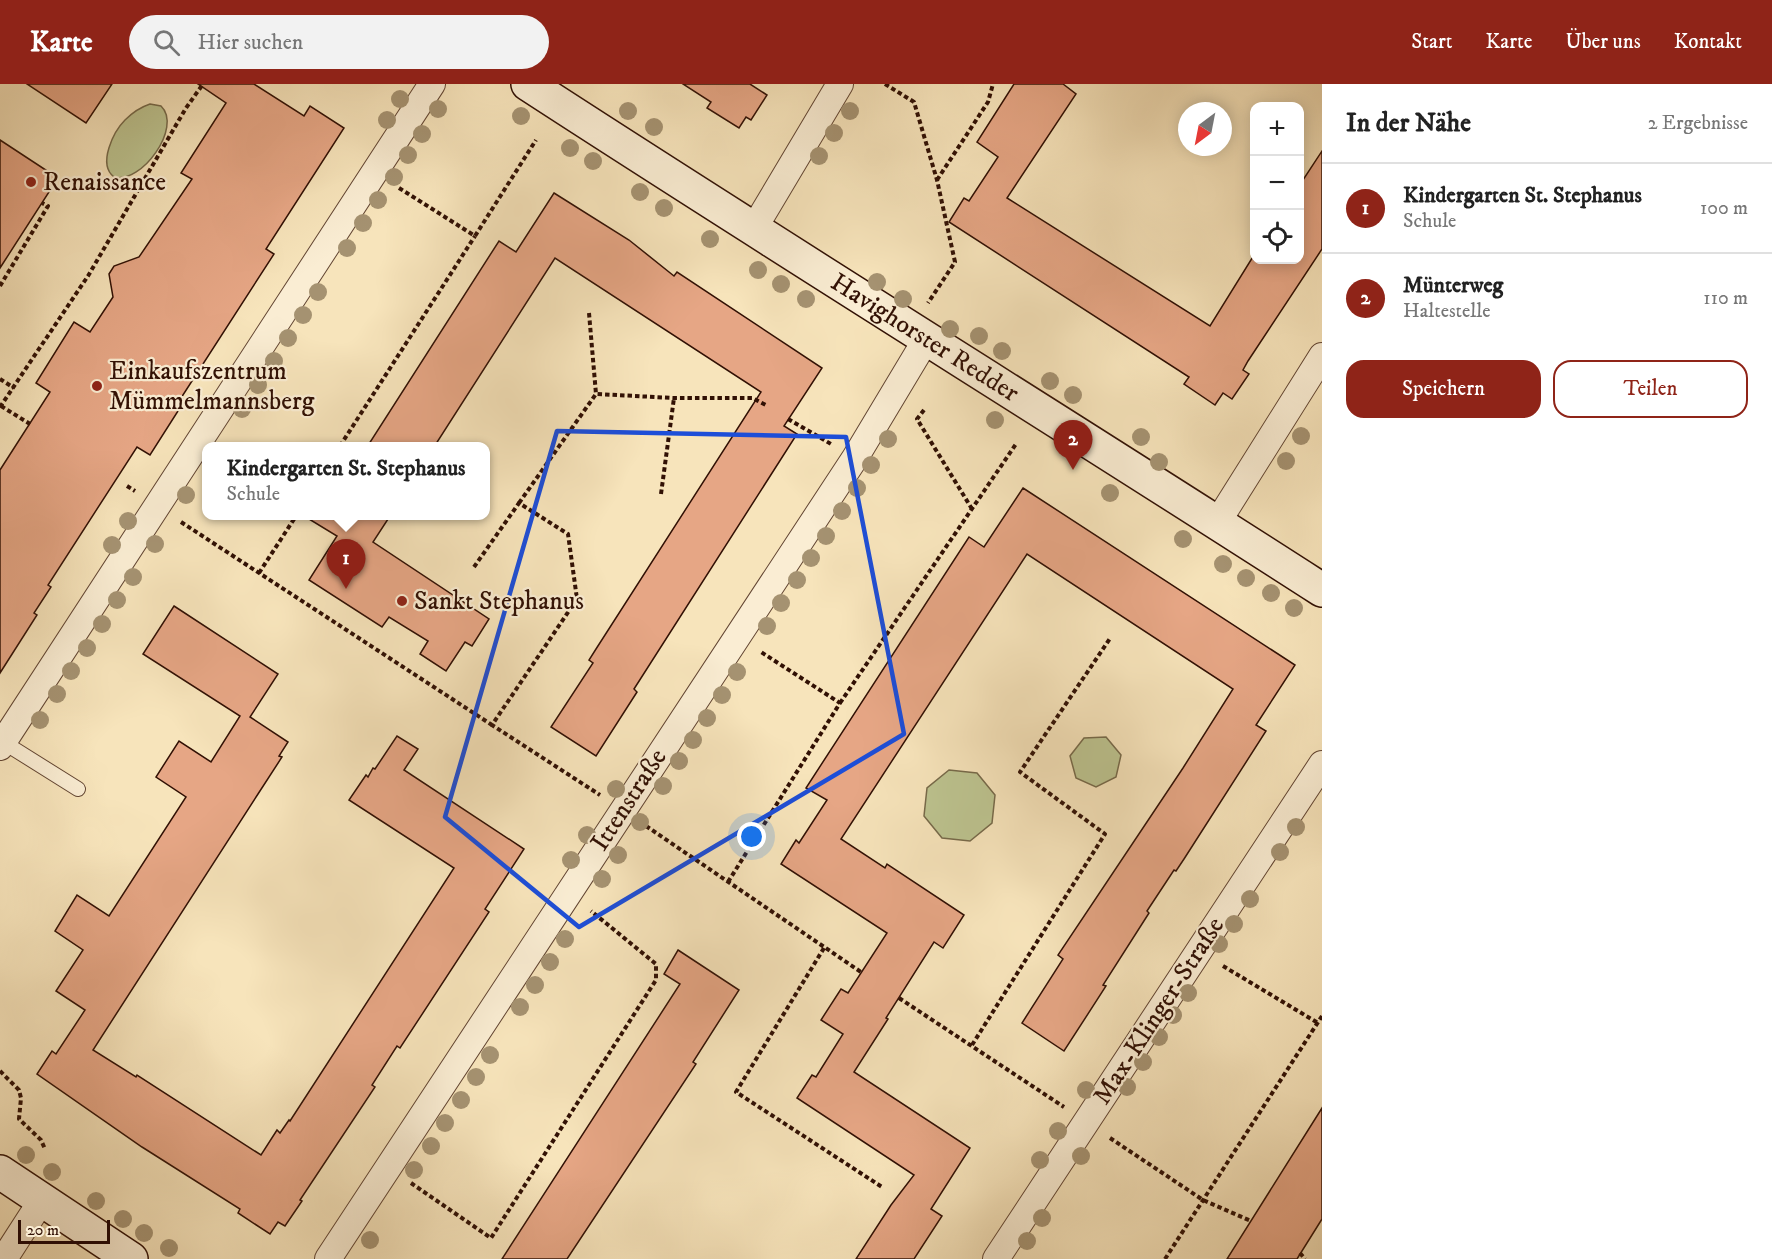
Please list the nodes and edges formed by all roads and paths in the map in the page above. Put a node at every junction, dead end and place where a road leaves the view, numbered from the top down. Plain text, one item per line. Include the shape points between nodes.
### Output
1 (203, 84) edge
2 (432, 84) edge
3 (528, 84) edge
4 (840, 84) edge
5 (885, 84) edge
6 (993, 84) edge
7 (536, 140) dead end
8 (375, 173) junction
9 (937, 180) junction
10 (42, 203) dead end
11 (753, 230) junction
12 (475, 236) junction
13 (0, 286) edge
14 (589, 313) dead end
15 (920, 334) junction
16 (1322, 356) edge
17 (0, 379) edge
18 (14, 387) junction
19 (596, 394) junction
20 (674, 398) junction
21 (766, 405) dead end
22 (0, 407) edge
23 (924, 410) dead end
24 (789, 418) dead end
25 (30, 424) dead end
26 (343, 442) edge
27 (1016, 444) dead end
28 (855, 458) junction
29 (127, 486) dead end
30 (661, 494) dead end
31 (519, 503) junction
32 (158, 507) junction
33 (972, 508) junction
34 (293, 520) edge
35 (1217, 522) junction
36 (474, 567) dead end
37 (259, 573) junction
38 (1322, 590) edge
39 (737, 636) junction
40 (1111, 637) dead end
41 (840, 703) junction
42 (492, 725) junction
43 (2, 745) edge
44 (1322, 764) edge
45 (78, 789) dead end
46 (622, 810) junction
47 (728, 882) junction
48 (568, 892) junction
49 (824, 948) junction
50 (1199, 951) junction
51 (861, 972) dead end
52 (1322, 1016) edge
53 (1318, 1023) junction
54 (972, 1045) dead end
55 (0, 1071) edge
56 (45, 1149) dead end
57 (388, 1168) junction
58 (0, 1172) edge
59 (882, 1187) dead end
60 (42, 1200) junction
61 (1300, 1253) dead end
62 (4, 1259) edge
63 (131, 1259) edge
64 (328, 1259) edge
65 (996, 1259) edge
66 (1165, 1259) edge
67 (1305, 1259) edge

1 - 18 path via 88,276
2 - 8 street
3 - 11 street, Havighorster Redder
4 - 11 street
5 - 9 path via 914,102
6 - 9 path via 988,102
7 - 12 path
8 - 12 path
8 - 32 street
9 - 15 path via 955,262
10 - 13 path via 48,206
11 - 15 street, Havighorster Redder
12 - 26 path
14 - 19 path
15 - 28 street, Ittenstraße
15 - 35 street, Havighorster Redder
16 - 35 street
17 - 18 path
18 - 22 path
19 - 20 path
19 - 31 path
20 - 21 path via 752,398
20 - 30 path
22 - 25 path
23 - 33 path via 917,419
24 - 28 path
27 - 33 path
28 - 39 street, Ittenstraße
29 - 32 path
31 - 36 path
31 - 42 path via 568,534 577,599
32 - 37 path
32 - 43 street
33 - 41 path
34 - 37 path
35 - 38 street, Havighorster Redder
37 - 42 path
39 - 41 path
39 - 46 street, Ittenstraße
40 - 54 path via 1020,772 1105,834
41 - 47 path
42 - 46 path
43 - 45 lane
44 - 50 street, Max-Klinger-Straße
46 - 47 path
46 - 48 street, Ittenstraße
47 - 49 path
48 - 57 street, Ittenstraße
48 - 57 path via 656,964 656,980 491,1238
49 - 51 path
49 - 59 path via 736,1092
50 - 53 path
50 - 65 street, Max-Klinger-Straße
52 - 53 path
53 - 66 path
55 - 56 path via 19,1090 19,1119
57 - 64 street, Ittenstraße
58 - 60 street
60 - 62 street
60 - 63 street
61 - 67 path

